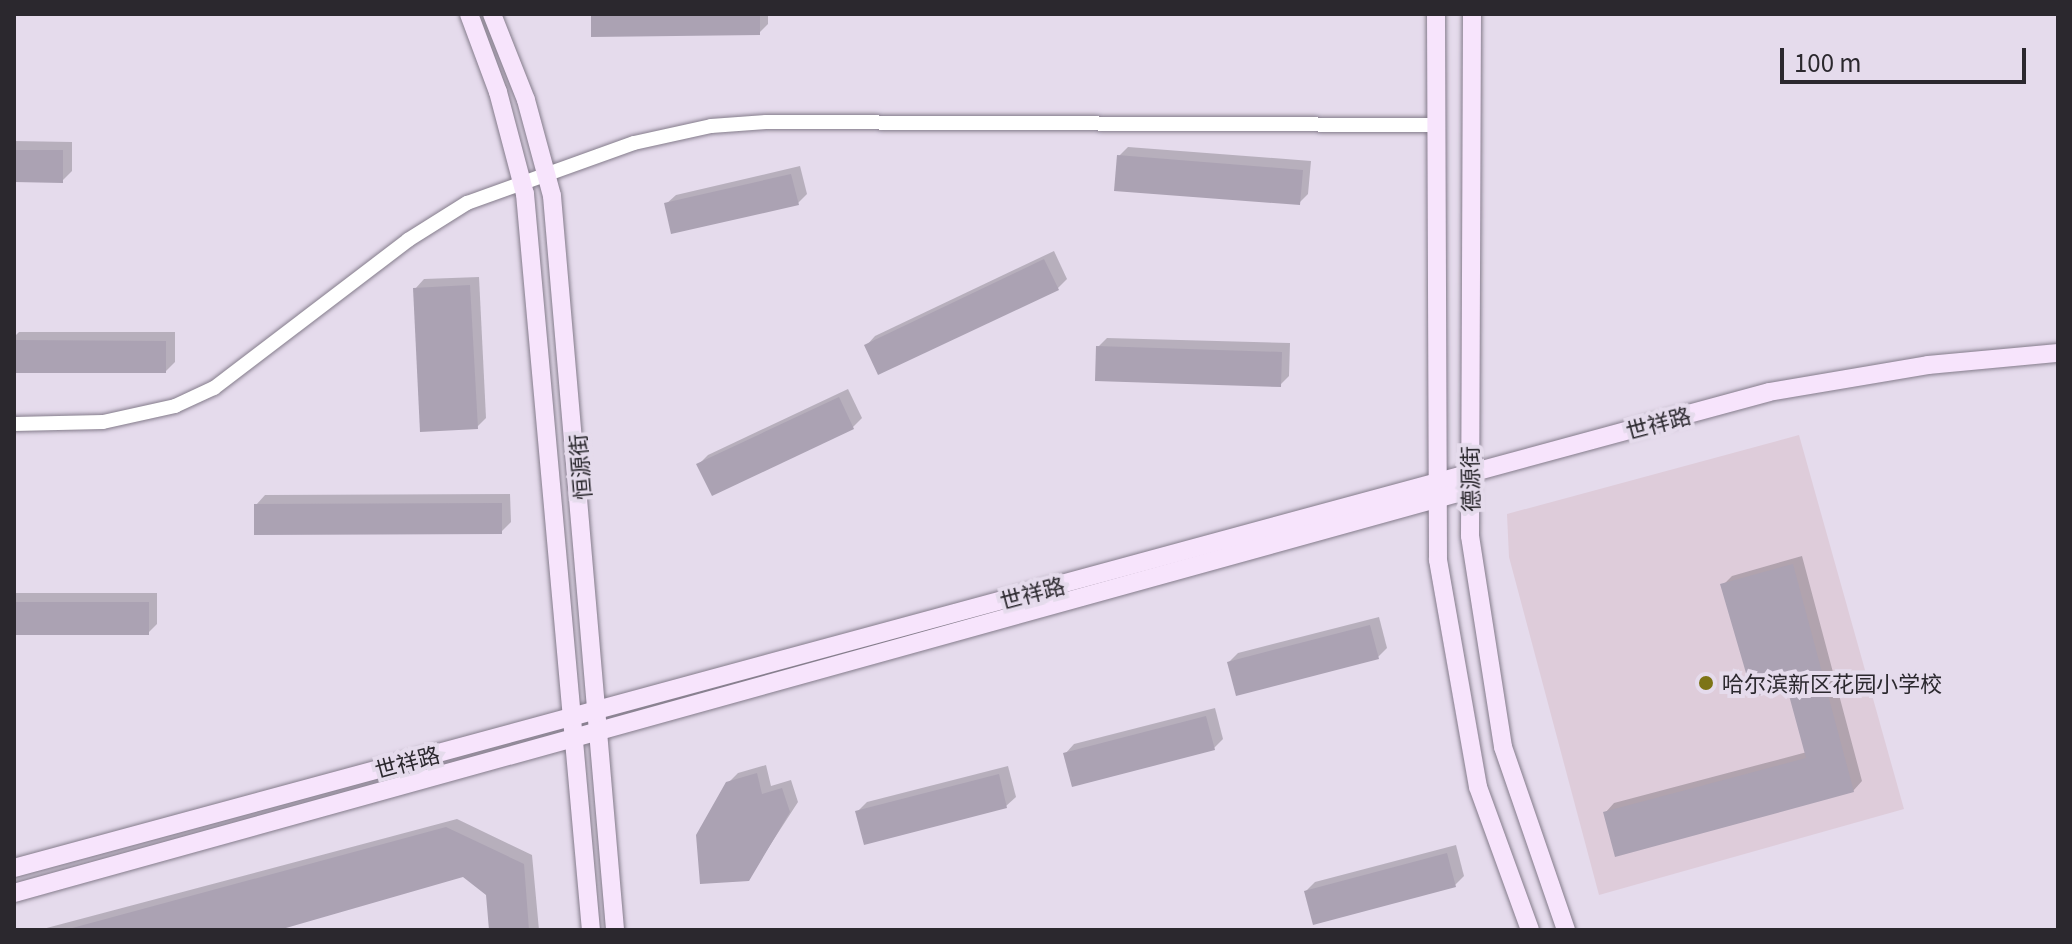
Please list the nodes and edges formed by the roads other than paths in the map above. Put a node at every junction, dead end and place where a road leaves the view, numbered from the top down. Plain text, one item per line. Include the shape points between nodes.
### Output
1 (469, 14) edge
2 (492, 14) edge
3 (1436, 14) edge
4 (1472, 14) edge
5 (1435, 125) junction
6 (546, 174) junction
7 (522, 182) junction
8 (2058, 353) edge
9 (14, 424) edge
10 (1468, 481) junction
11 (1435, 491) junction
12 (599, 709) junction
13 (575, 715) junction
14 (601, 732) junction
15 (577, 739) junction
16 (14, 868) edge
17 (14, 893) edge
18 (591, 930) edge
19 (615, 930) edge
20 (1530, 930) edge
21 (1566, 930) edge

1 - 7 main road, 恒源街 via 498,92
2 - 6 main road, 恒源街 via 526,100
3 - 5 main road, 德源街
4 - 10 main road, 德源街
5 - 6 street via 766,122 711,126 634,143
5 - 11 main road, 德源街
6 - 7 street
6 - 12 main road, 恒源街 via 567,337
7 - 9 street via 439,218 214,388 143,416
7 - 13 main road, 恒源街
8 - 10 main road, 世祥路 via 1928,365 1769,392
10 - 11 main road, 世祥路
10 - 21 main road, 德源街 via 1480,612 1503,747
11 - 12 main road, 世祥路
11 - 14 main road, 世祥路
11 - 20 main road, 德源街 via 1445,613 1472,762
12 - 13 main road, 世祥路
12 - 14 main road, 恒源街
13 - 15 main road, 恒源街
13 - 16 main road, 世祥路
14 - 15 main road, 世祥路
14 - 19 main road, 恒源街
15 - 17 main road, 世祥路
15 - 18 main road, 恒源街

